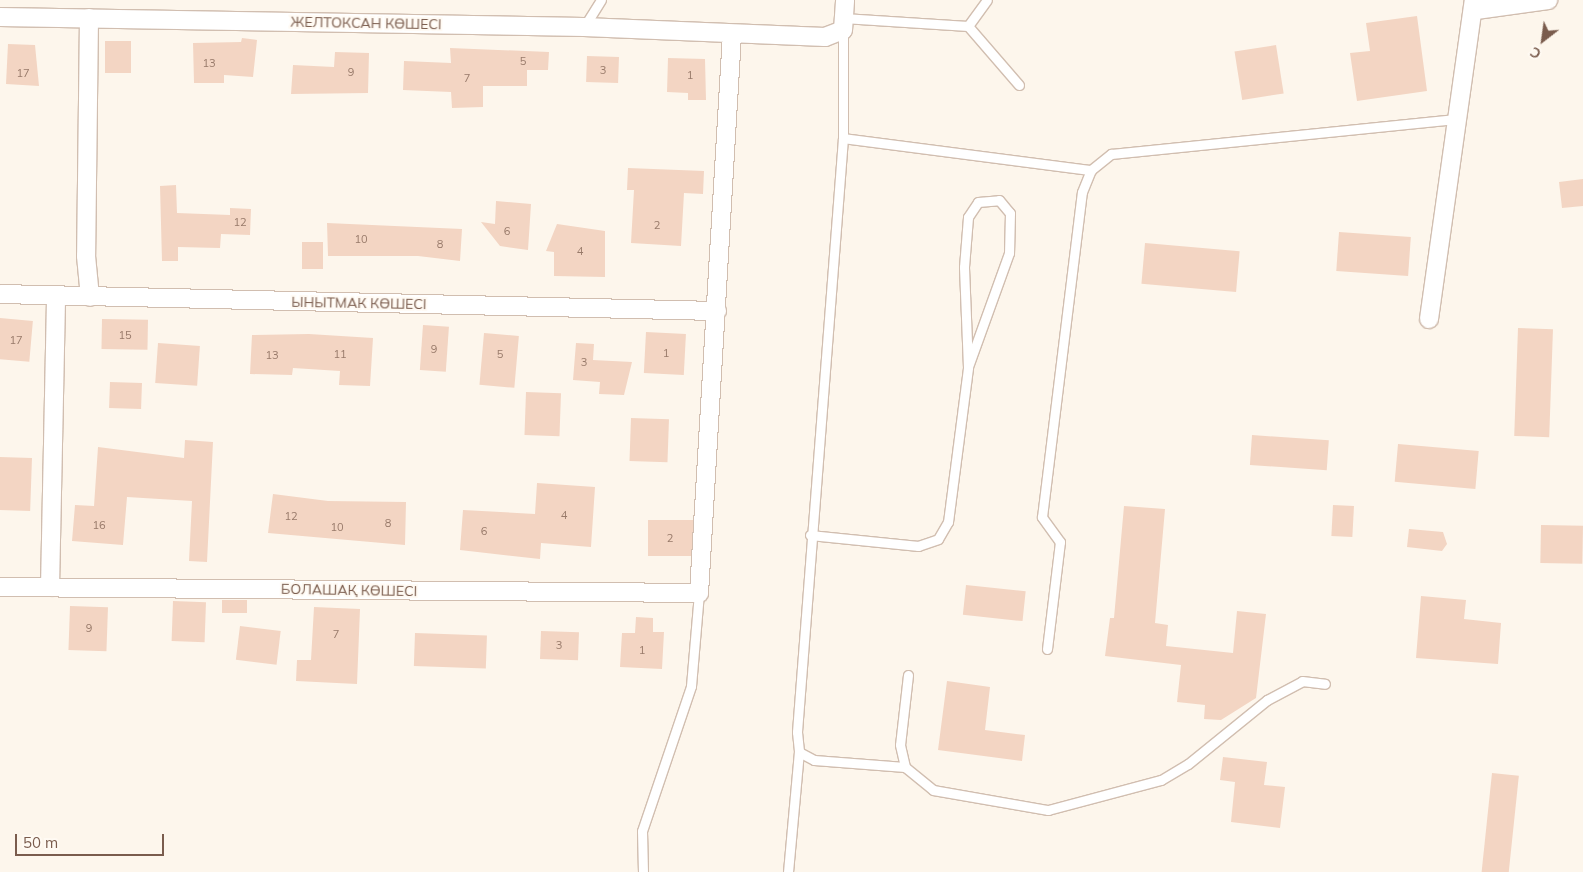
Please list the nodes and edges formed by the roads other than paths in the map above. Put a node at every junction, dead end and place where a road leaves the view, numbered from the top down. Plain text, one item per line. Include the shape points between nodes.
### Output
1 (600, 0) edge
2 (845, 0) edge
3 (987, 0) edge
4 (1548, 0) edge
5 (1475, 5) edge
6 (0, 17) edge
7 (89, 18) junction
8 (843, 24) junction
9 (968, 26) junction
10 (584, 27) junction
11 (732, 35) junction
12 (1019, 85) dead end
13 (1459, 119) junction
14 (843, 138) junction
15 (1091, 170) junction
16 (0, 294) edge
17 (56, 296) junction
18 (90, 297) junction
19 (717, 311) junction
20 (1429, 319) dead end
21 (968, 367) junction
22 (810, 535) junction
23 (0, 587) edge
24 (50, 587) junction
25 (699, 593) junction
26 (1047, 649) dead end
27 (908, 675) dead end
28 (1326, 684) dead end
29 (799, 752) junction
30 (905, 767) junction
31 (644, 872) edge
32 (788, 872) edge

1 - 10 lane
2 - 8 street
3 - 9 lane
4 - 5 street
5 - 13 street
6 - 7 street, ЖЕЛТОКСАН КӨШЕСІ
7 - 10 street, ЖЕЛТОКСАН КӨШЕСІ
7 - 18 street via 86,256
8 - 9 lane
8 - 11 street, ЖЕЛТОКСАН КӨШЕСІ via 825,37
8 - 14 lane
9 - 12 lane
10 - 11 street, ЖЕЛТОКСАН КӨШЕСІ
11 - 19 street
13 - 15 lane via 1111,154
13 - 20 street
14 - 15 lane
14 - 22 lane
15 - 26 lane via 1082,192 1042,517 1060,542
16 - 17 street, ЫНЫТМАК КӨШЕСІ
17 - 18 street, ЫНЫТМАК КӨШЕСІ
17 - 24 street
18 - 19 street, ЫНЫТМАК КӨШЕСІ
19 - 25 street
21 - 21 lane via 964,266 968,217 978,202 999,200 1010,213 1009,253
21 - 22 lane via 948,522 938,539 918,546
22 - 29 lane
23 - 24 street, БОЛАШАҚ КӨШЕСІ
24 - 25 street, БОЛАШАҚ КӨШЕСІ
25 - 31 lane via 691,686 642,831
27 - 30 lane via 900,745
28 - 30 lane via 1302,681 1267,700 1188,764 1161,780 1048,810 934,790
29 - 30 lane via 814,760
29 - 32 lane

